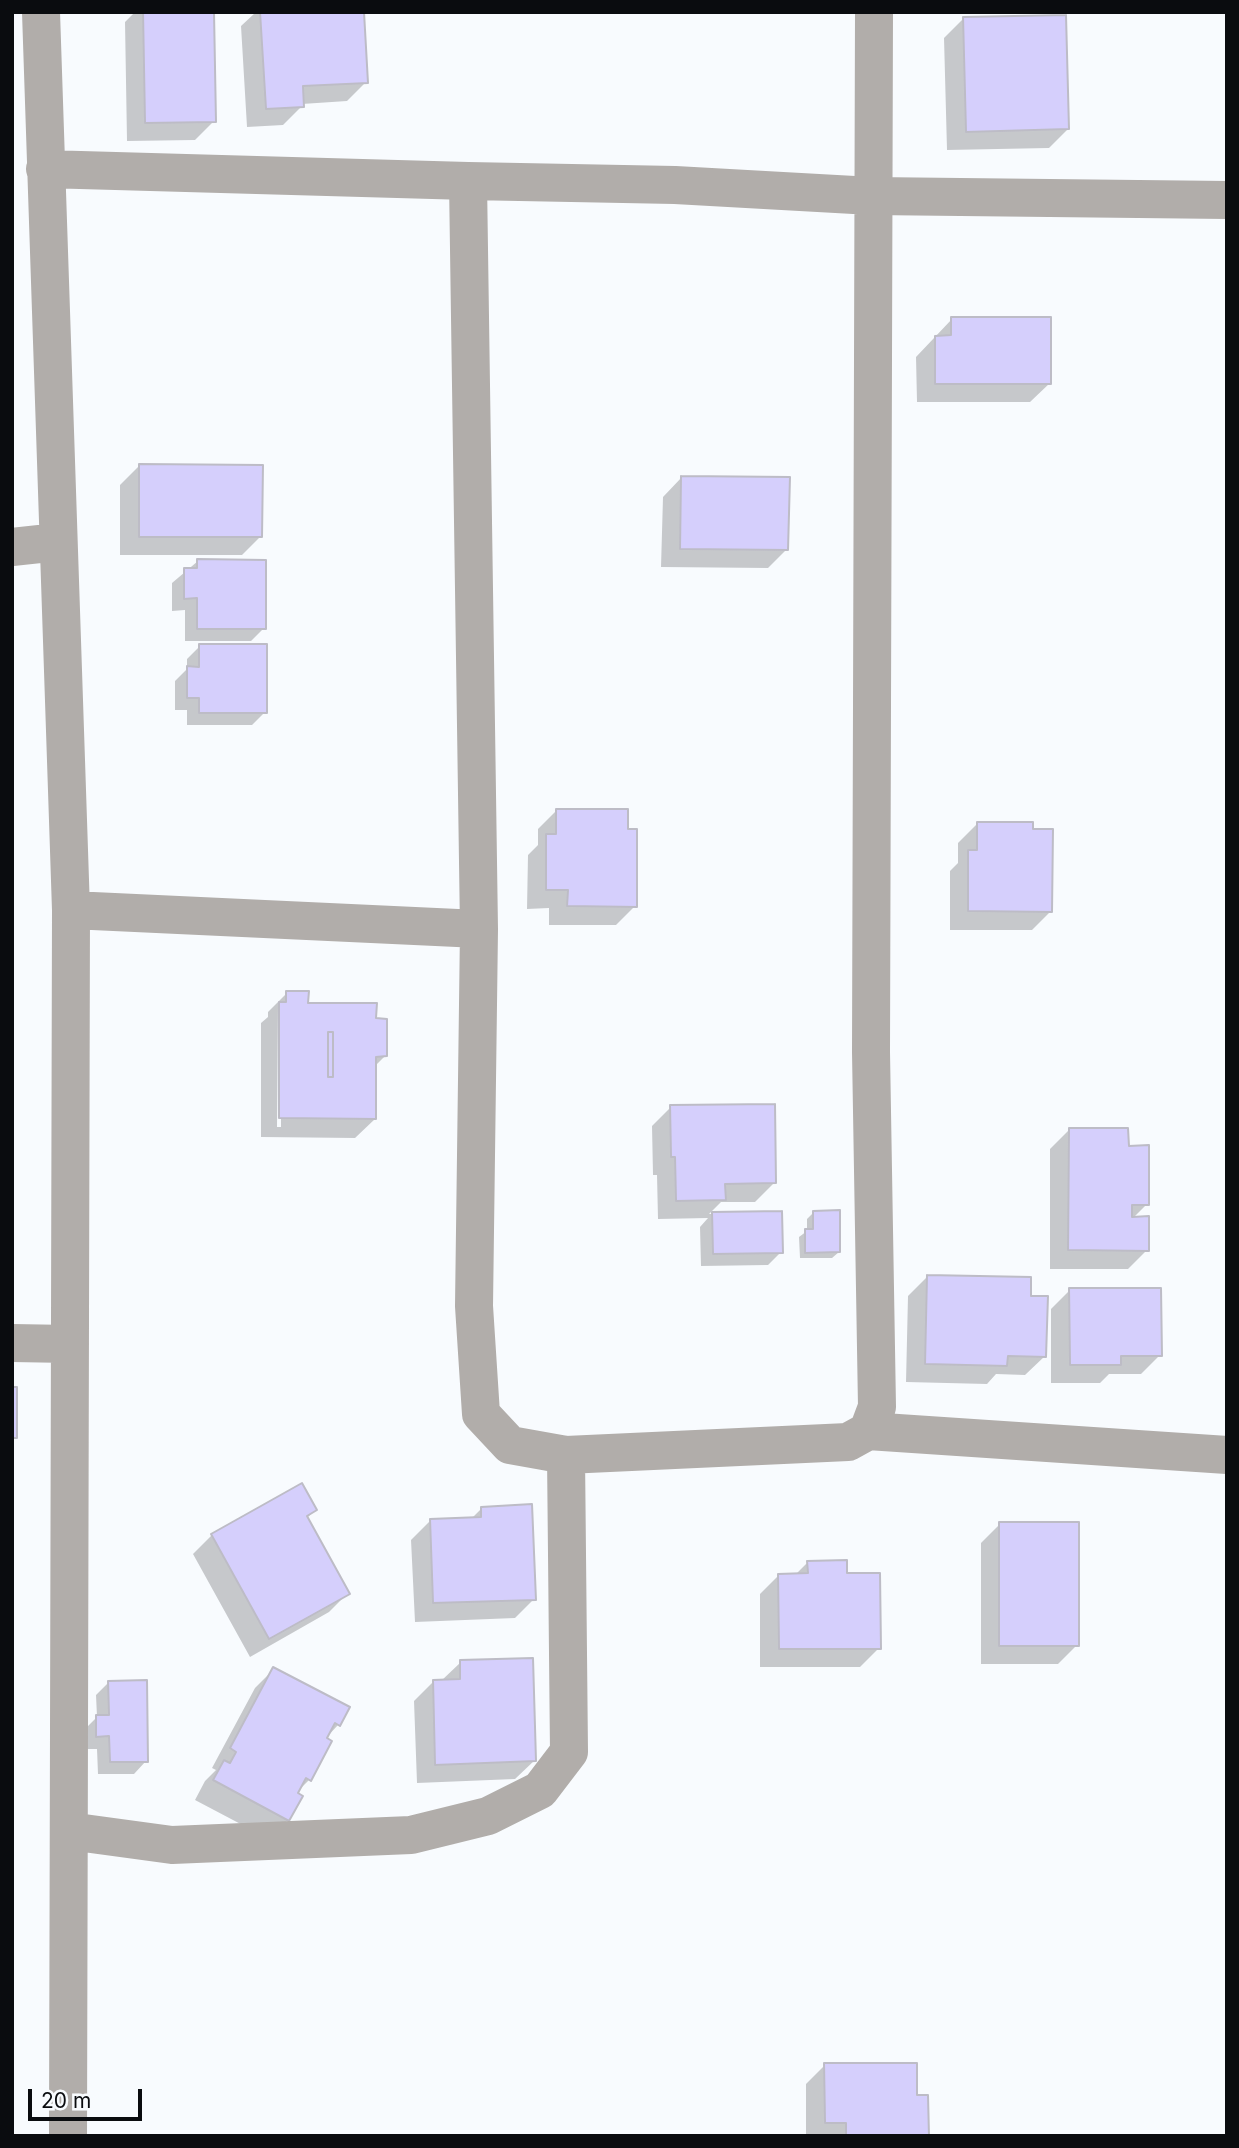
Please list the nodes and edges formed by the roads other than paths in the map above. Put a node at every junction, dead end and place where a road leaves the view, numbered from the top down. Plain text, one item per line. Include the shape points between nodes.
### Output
1 (41, 12) edge
2 (874, 12) edge
3 (45, 169) junction
4 (468, 181) junction
5 (872, 196) junction
6 (1227, 200) edge
7 (58, 542) junction
8 (12, 547) edge
9 (71, 910) junction
10 (479, 929) junction
11 (12, 1343) edge
12 (70, 1344) junction
13 (868, 1432) junction
14 (566, 1455) junction
15 (1227, 1455) edge
16 (69, 1831) junction
17 (68, 2136) edge

1 - 3 street
2 - 5 street
3 - 4 street
3 - 7 street
4 - 5 street via 675,185
4 - 10 street
5 - 6 street
5 - 13 street via 871,1052 877,1407
7 - 8 street
7 - 9 street
9 - 10 street
9 - 12 street
10 - 14 street via 474,1306 481,1414 510,1445
11 - 12 street
12 - 16 street
13 - 14 street via 848,1442
13 - 15 street
14 - 16 street via 569,1752 540,1790 488,1816 411,1835 172,1845
16 - 17 street

